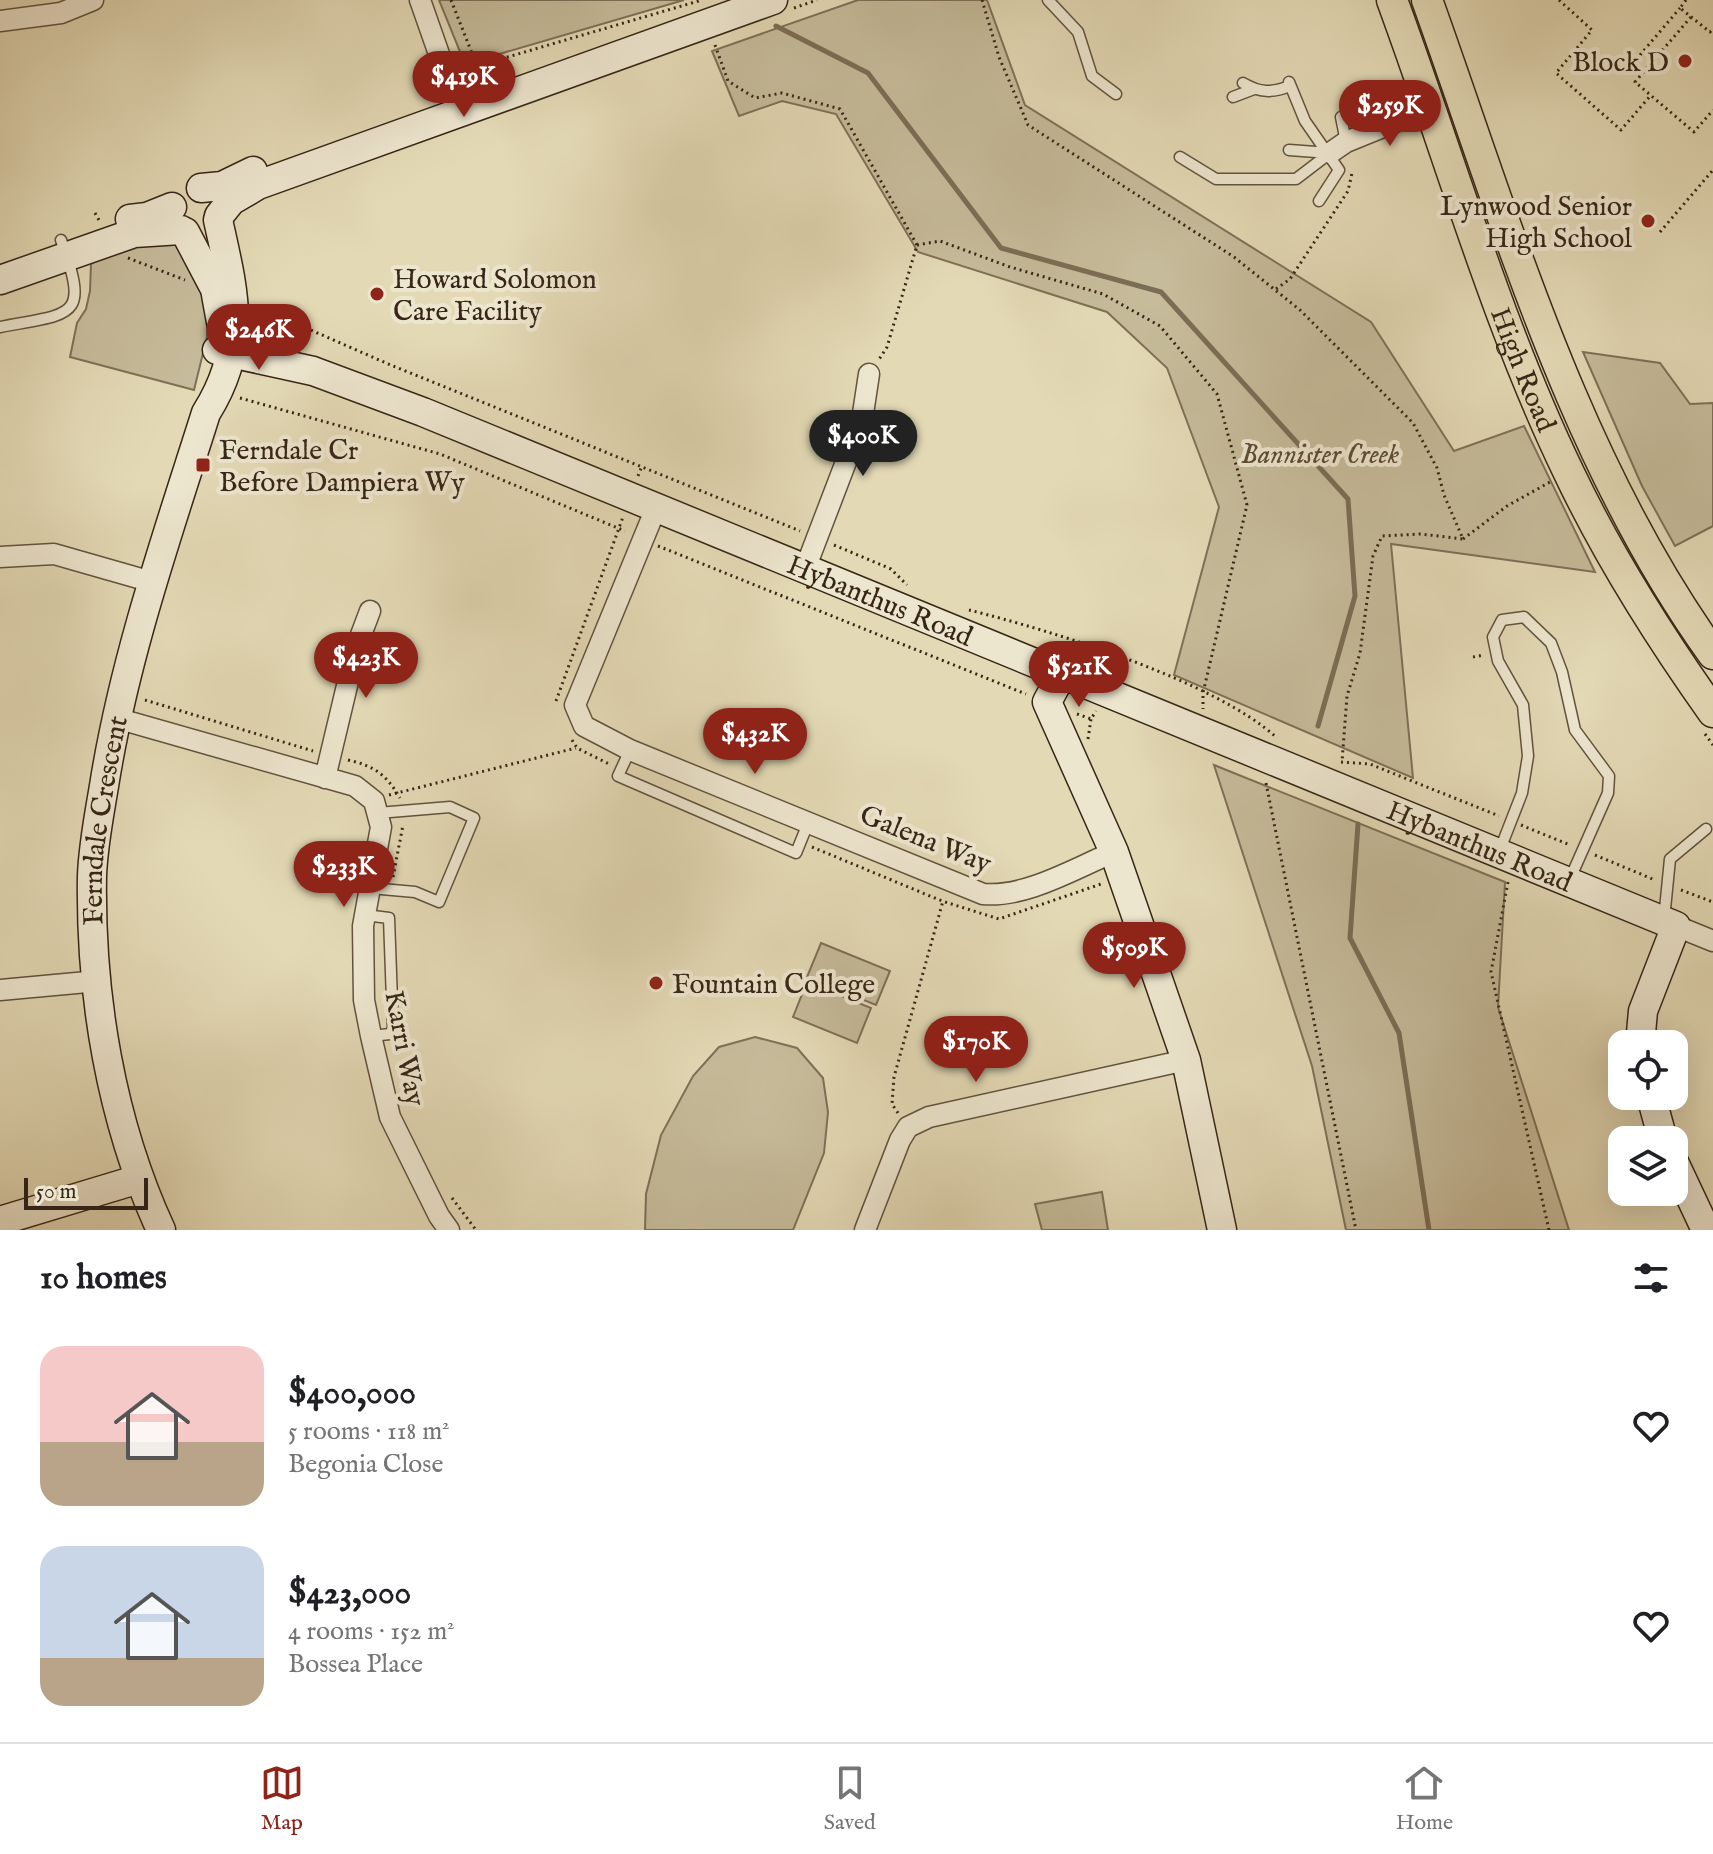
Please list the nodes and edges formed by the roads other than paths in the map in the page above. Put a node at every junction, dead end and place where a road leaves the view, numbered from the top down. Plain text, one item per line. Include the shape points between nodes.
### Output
1 (93, 0) edge
2 (420, 0) edge
3 (720, 0) edge
4 (773, 0) edge
5 (1048, 0) edge
6 (1392, 0) edge
7 (1427, 0) edge
8 (0, 21) edge
9 (1243, 83) dead end
10 (1254, 89) junction
11 (1116, 94) dead end
12 (1233, 97) dead end
13 (456, 103) junction
14 (1432, 107) junction
15 (1341, 117) dead end
16 (1338, 148) junction
17 (1289, 150) dead end
18 (1180, 157) dead end
19 (201, 188) junction
20 (1319, 201) dead end
21 (218, 218) junction
22 (179, 223) junction
23 (64, 248) junction
24 (0, 262) edge
25 (0, 280) edge
26 (0, 327) edge
27 (226, 343) junction
28 (869, 374) road end
29 (643, 503) junction
30 (0, 557) edge
31 (805, 569) junction
32 (152, 582) junction
33 (370, 611) dead end
34 (1713, 654) edge
35 (1081, 689) junction
36 (1713, 712) edge
37 (116, 718) junction
38 (630, 750) junction
39 (325, 778) junction
40 (376, 807) junction
41 (809, 821) junction
42 (1706, 829) dead end
43 (1114, 852) junction
44 (1507, 857) junction
45 (1568, 882) junction
46 (370, 888) junction
47 (1670, 923) junction
48 (1713, 941) edge
49 (98, 981) junction
50 (0, 990) edge
51 (1641, 1030) edge
52 (1186, 1060) junction
53 (139, 1179) junction
54 (1688, 1192) edge
55 (0, 1221) edge
56 (161, 1230) edge
57 (449, 1230) edge
58 (865, 1230) edge
59 (1222, 1230) edge
60 (1706, 1230) edge

1 - 8 street via 61,13
2 - 13 street
3 - 13 street
4 - 13 street
5 - 11 lane via 1078,32 1092,76
6 - 14 main road, High Road
7 - 34 main road, High Road via 1579,417 1637,530
9 - 10 lane
10 - 12 lane
10 - 16 lane via 1273,93 1290,84 1305,121
13 - 19 street via 353,131 222,186
13 - 21 street via 258,185 231,201
14 - 16 street
14 - 36 main road, High Road via 1521,362 1568,473 1672,655
15 - 16 lane
16 - 17 lane
16 - 18 lane via 1296,179 1216,179
16 - 20 lane via 1339,170
19 - 21 street via 214,196
19 - 22 street via 181,191
21 - 22 street via 202,234
21 - 27 street, Ferndale Crescent via 234,285
22 - 23 street
22 - 27 street, Ferndale Crescent via 215,289
23 - 24 street
23 - 25 street
23 - 26 lane via 76,279 76,297 69,309
27 - 29 street, Hybanthus Road via 291,357 313,371
27 - 32 street, Ferndale Crescent via 207,389 206,413
28 - 31 street via 862,420
29 - 31 street, Hybanthus Road
29 - 38 street, Galena Way via 642,539 575,705 584,726
30 - 32 street via 54,554
31 - 35 street, Hybanthus Road
32 - 37 street, Ferndale Crescent
33 - 39 street
35 - 43 street via 1056,706
35 - 44 street, Hybanthus Road via 1204,733 1272,749
37 - 39 street
37 - 49 street, Ferndale Crescent via 92,876
38 - 41 street, Galena Way
38 - 41 lane via 618,776 796,853
39 - 40 street via 355,786
40 - 46 street, Karri Way via 381,827
40 - 46 lane via 450,807 474,818 439,902 415,892
41 - 43 street, Galena Way via 983,894 997,895
42 - 47 lane via 1670,859
43 - 52 street
44 - 45 street, Hybanthus Road
44 - 45 lane via 1522,793 1527,734 1523,705 1498,661 1493,637 1502,620 1524,617 1551,643 1575,730 1609,776 1608,793
45 - 47 street, Hybanthus Road
46 - 57 street, Karri Way via 364,1000 371,1036 390,1117
47 - 48 street, Hybanthus Road
47 - 51 street
49 - 50 street
49 - 53 street, Ferndale Crescent via 112,1083
52 - 58 street via 929,1117 908,1127
52 - 59 street
53 - 55 street
53 - 56 street, Ferndale Crescent
54 - 60 street

